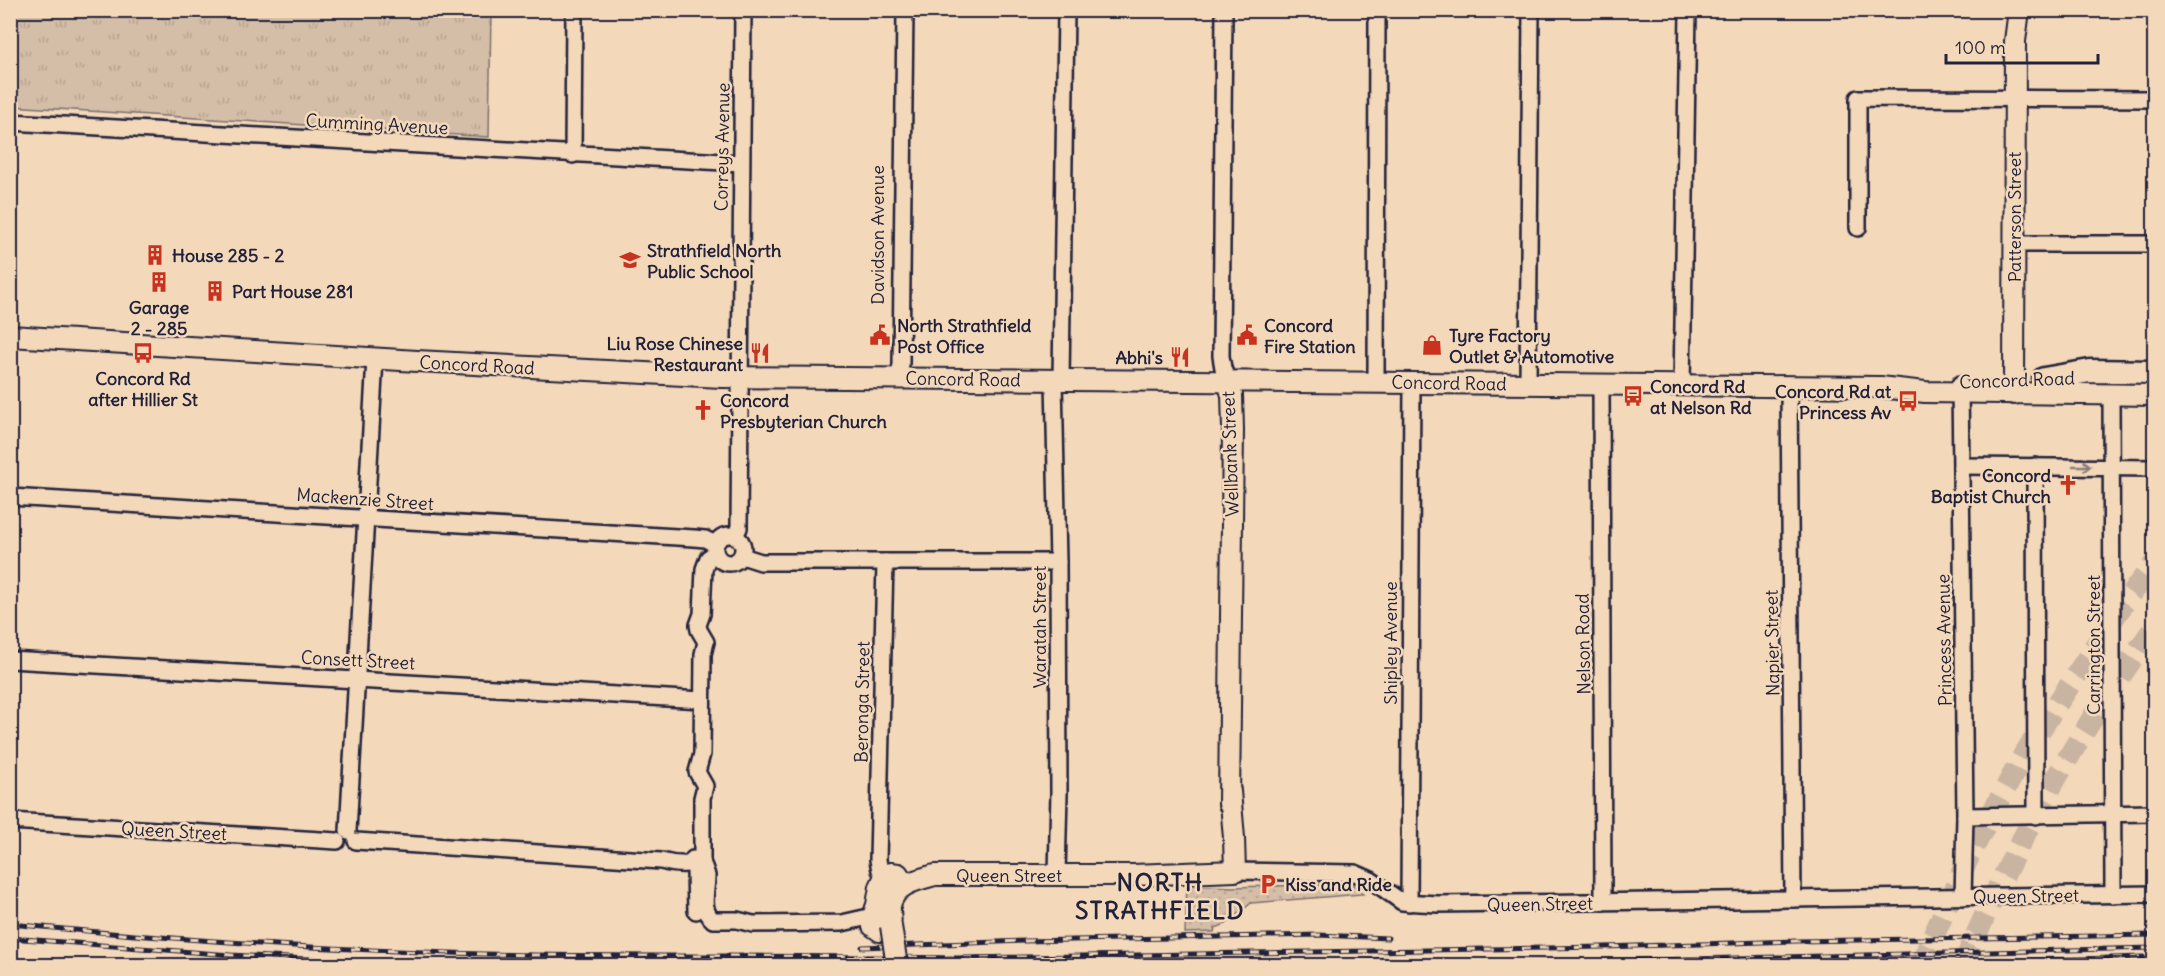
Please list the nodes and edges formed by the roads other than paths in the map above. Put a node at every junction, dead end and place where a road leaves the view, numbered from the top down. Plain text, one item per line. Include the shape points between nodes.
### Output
1 (574, 10) edge
2 (743, 10) edge
3 (898, 10) edge
4 (905, 10) edge
5 (1066, 10) edge
6 (1224, 10) edge
7 (1377, 10) edge
8 (1531, 10) edge
9 (1688, 10) edge
10 (2012, 10) edge
11 (2019, 10) edge
12 (2015, 40) junction
13 (2014, 99) junction
14 (2154, 99) edge
15 (10, 122) edge
16 (573, 155) junction
17 (741, 163) junction
18 (1858, 228) dead end
19 (2013, 244) junction
20 (2154, 244) edge
21 (10, 336) edge
22 (375, 359) junction
23 (2154, 372) edge
24 (739, 377) junction
25 (898, 378) junction
26 (2044, 379) junction
27 (2154, 380) edge
28 (1057, 381) junction
29 (1228, 382) junction
30 (1376, 383) junction
31 (1412, 383) junction
32 (1528, 384) junction
33 (1601, 385) junction
34 (1682, 386) junction
35 (1789, 387) junction
36 (2014, 387) junction
37 (1960, 388) junction
38 (2111, 394) junction
39 (2154, 395) edge
40 (1961, 466) junction
41 (2035, 466) junction
42 (2111, 467) junction
43 (2154, 468) edge
44 (10, 497) edge
45 (366, 518) junction
46 (735, 536) junction
47 (715, 548) junction
48 (741, 556) junction
49 (885, 562) junction
50 (1058, 562) junction
51 (10, 660) edge
52 (357, 680) junction
53 (702, 700) junction
54 (1230, 791) junction
55 (2154, 813) edge
56 (2114, 814) junction
57 (1965, 816) junction
58 (2036, 816) junction
59 (10, 821) edge
60 (347, 838) junction
61 (702, 862) junction
62 (1225, 872) junction
63 (1057, 874) junction
64 (894, 878) junction
65 (2154, 894) edge
66 (2113, 895) junction
67 (1963, 897) junction
68 (1793, 899) junction
69 (1603, 902) junction
70 (1409, 903) junction
71 (880, 927) junction
72 (888, 966) edge
73 (897, 966) edge

1 - 16 street
2 - 17 street, Correys Avenue
3 - 25 street, Davidson Avenue
4 - 25 street, Davidson Avenue via 904,237
5 - 28 street, Waratah Street
6 - 29 street, Wellbank Street via 1221,356
7 - 30 street
8 - 32 street
9 - 34 street
10 - 12 main road, Patterson Street
11 - 12 main road, Patterson Street
12 - 13 main road, Patterson Street
13 - 14 street
13 - 18 street via 1858,98
13 - 19 main road, Patterson Street
15 - 16 street, Cumming Avenue
16 - 17 street, Cumming Avenue
17 - 24 street, Correys Avenue
19 - 20 street
19 - 36 main road, Patterson Street
21 - 22 main road, Concord Road
22 - 24 main road, Concord Road
22 - 45 street
23 - 26 highway via 2090,371
24 - 25 main road, Concord Road
24 - 46 street, Correys Avenue via 739,528
25 - 28 main road, Concord Road
26 - 27 main road, Concord Road
26 - 36 main road, Concord Road
28 - 29 main road, Concord Road
28 - 50 street, Waratah Street
29 - 30 main road, Concord Road
29 - 54 main road, Wellbank Street via 1233,429
30 - 31 main road, Concord Road
31 - 32 main road, Concord Road
31 - 70 street, Shipley Avenue
32 - 33 main road, Concord Road
33 - 34 main road, Concord Road
33 - 69 street, Nelson Road
34 - 35 main road, Concord Road
35 - 37 main road, Concord Road via 1880,387 1925,392
35 - 68 street, Napier Street
36 - 37 main road, Concord Road
36 - 38 main road, Concord Road
37 - 40 street, Princess Avenue
38 - 39 main road, Concord Road
38 - 42 street, Carrington Street
40 - 41 street
40 - 57 street, Princess Avenue
41 -> 42 street
41 - 58 street
42 - 43 street
42 - 56 street, Carrington Street
44 - 45 street, Mackenzie Street
45 - 47 street, Mackenzie Street via 694,538 705,539
45 - 52 street
46 - 47 street via 726,535
46 - 48 street via 744,547
47 - 48 street via 720,561 730,564
47 - 53 street via 704,569 698,625 706,642
48 - 49 street via 761,562
49 - 50 street
49 - 64 street, Beronga Street via 878,860 880,870
50 - 63 street, Waratah Street
51 - 52 street, Consett Street
52 - 53 street, Consett Street
52 - 60 street
53 - 61 street via 702,754 697,772 705,786
54 - 62 main road, Wellbank Street via 1234,838
54 - 62 main road, Wellbank Street via 1220,862
55 - 56 street
56 - 58 street
56 - 66 street, Carrington Street
57 - 58 street
57 - 67 street, Princess Avenue
59 - 60 street, Queen Street
60 - 61 street, Queen Street via 673,865
61 - 71 street via 707,873 705,908 710,917 719,921
62 - 63 main road, Queen Street
62 - 70 street, Queen Street via 1355,873
63 - 64 main road, Queen Street via 935,875 921,871
64 - 71 main road via 890,906
65 - 66 street, Queen Street
66 - 67 street, Queen Street
67 - 68 street, Queen Street
68 - 69 street, Queen Street
69 - 70 street, Queen Street
71 - 72 main road
71 - 73 main road, bridge

